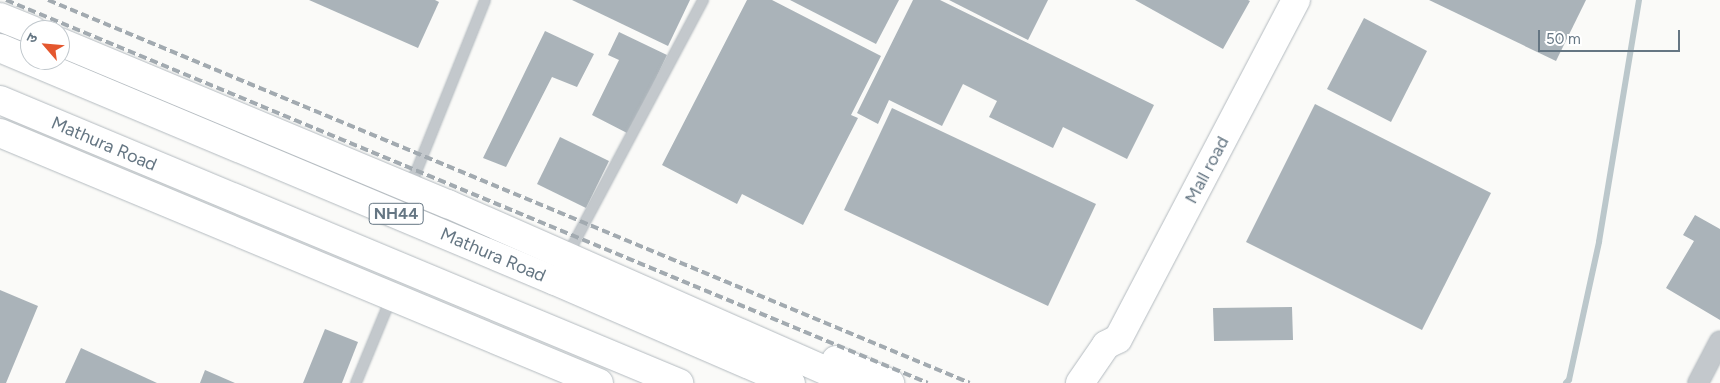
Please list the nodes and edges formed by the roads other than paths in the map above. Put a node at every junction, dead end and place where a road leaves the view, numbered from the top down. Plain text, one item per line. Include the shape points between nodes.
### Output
1 (485, 0) edge
2 (703, 0) edge
3 (1296, 0) edge
4 (0, 17) edge
5 (20, 25) edge
6 (70, 46) edge
7 (0, 48) edge
8 (0, 100) edge
9 (0, 133) edge
10 (410, 188) junction
11 (567, 256) junction
12 (392, 296) junction
13 (725, 326) junction
14 (1118, 339) junction
15 (1720, 341) edge
16 (552, 363) junction
17 (356, 383) edge
18 (588, 383) edge
19 (598, 383) edge
20 (680, 383) edge
21 (791, 383) edge
22 (854, 383) edge
23 (890, 383) edge
24 (1080, 383) edge
25 (1099, 383) edge
26 (1698, 383) edge

1 - 10 lane
2 - 11 lane
3 - 14 main road, Mall road
4 - 5 main road
6 - 10 main road
7 - 21 main road, Mathura Road / NH44
8 - 20 main road, Mathura Road / NH44
9 - 12 main road
10 - 11 main road
11 - 13 main road
12 - 16 main road
12 - 17 lane
13 - 22 main road
13 - 23 main road via 788,339
14 - 24 main road, Mall road via 1106,345
14 - 25 main road, Mall road via 1120,352
15 - 26 street
16 - 18 main road
16 - 19 main road

